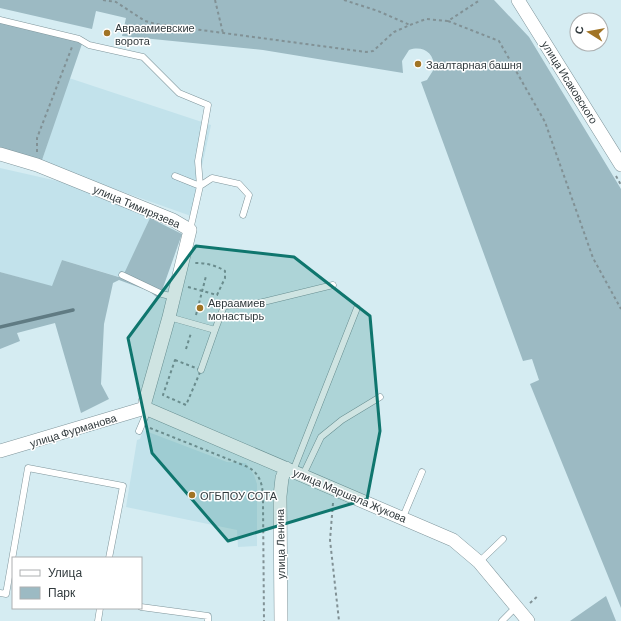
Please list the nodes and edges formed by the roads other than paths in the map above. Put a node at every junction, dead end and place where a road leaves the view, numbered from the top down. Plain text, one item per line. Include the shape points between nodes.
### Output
1 (518, 0) edge
2 (0, 20) edge
3 (0, 154) edge
4 (621, 165) edge
5 (175, 176) dead end
6 (200, 186) junction
7 (244, 216) dead end
8 (190, 230) junction
9 (122, 275) dead end
10 (333, 285) dead end
11 (175, 290) junction
12 (357, 308) dead end
13 (169, 318) junction
14 (215, 330) junction
15 (201, 370) road end
16 (380, 396) dead end
17 (147, 409) junction
18 (139, 431) dead end
19 (0, 451) edge
20 (294, 471) junction
21 (422, 472) dead end
22 (403, 518) junction
23 (503, 540) dead end
24 (12, 557) edge
25 (109, 557) edge
26 (12, 560) edge
27 (479, 562) junction
28 (0, 593) edge
29 (142, 607) edge
30 (516, 607) junction
31 (100, 609) edge
32 (98, 621) edge
33 (208, 621) edge
34 (281, 621) edge
35 (502, 621) edge
36 (528, 621) edge

1 - 4 street, улица Исаковского
2 - 6 lane via 143,58 179,93 208,105 198,161
3 - 8 street, улица Тимирязева via 37,165 173,220
5 - 6 lane
6 - 7 lane via 212,178 239,184 249,195
6 - 8 lane
8 - 11 street, улица Тимирязева
9 - 11 lane via 162,294
10 - 14 lane via 255,304 224,306
11 - 13 street, улица Тимирязева
12 - 20 lane
13 - 14 lane
13 - 17 street, улица Тимирязева via 145,402
14 - 15 lane
16 - 20 lane via 320,437
17 - 18 lane
17 - 19 street, улица Фурманова
17 - 20 street, улица Маршала Жукова
20 - 22 street, улица Маршала Жукова
20 - 34 street, улица Ленина via 282,478 280,496
21 - 22 lane
22 - 27 street, улица Маршала Жукова via 453,540
23 - 27 lane
24 - 25 lane via 28,468 123,486
26 - 28 lane via 6,594
27 - 30 street, улица Маршала Жукова
29 - 33 lane via 208,616
30 - 35 lane
30 - 36 street, улица Маршала Жукова
31 - 32 lane

